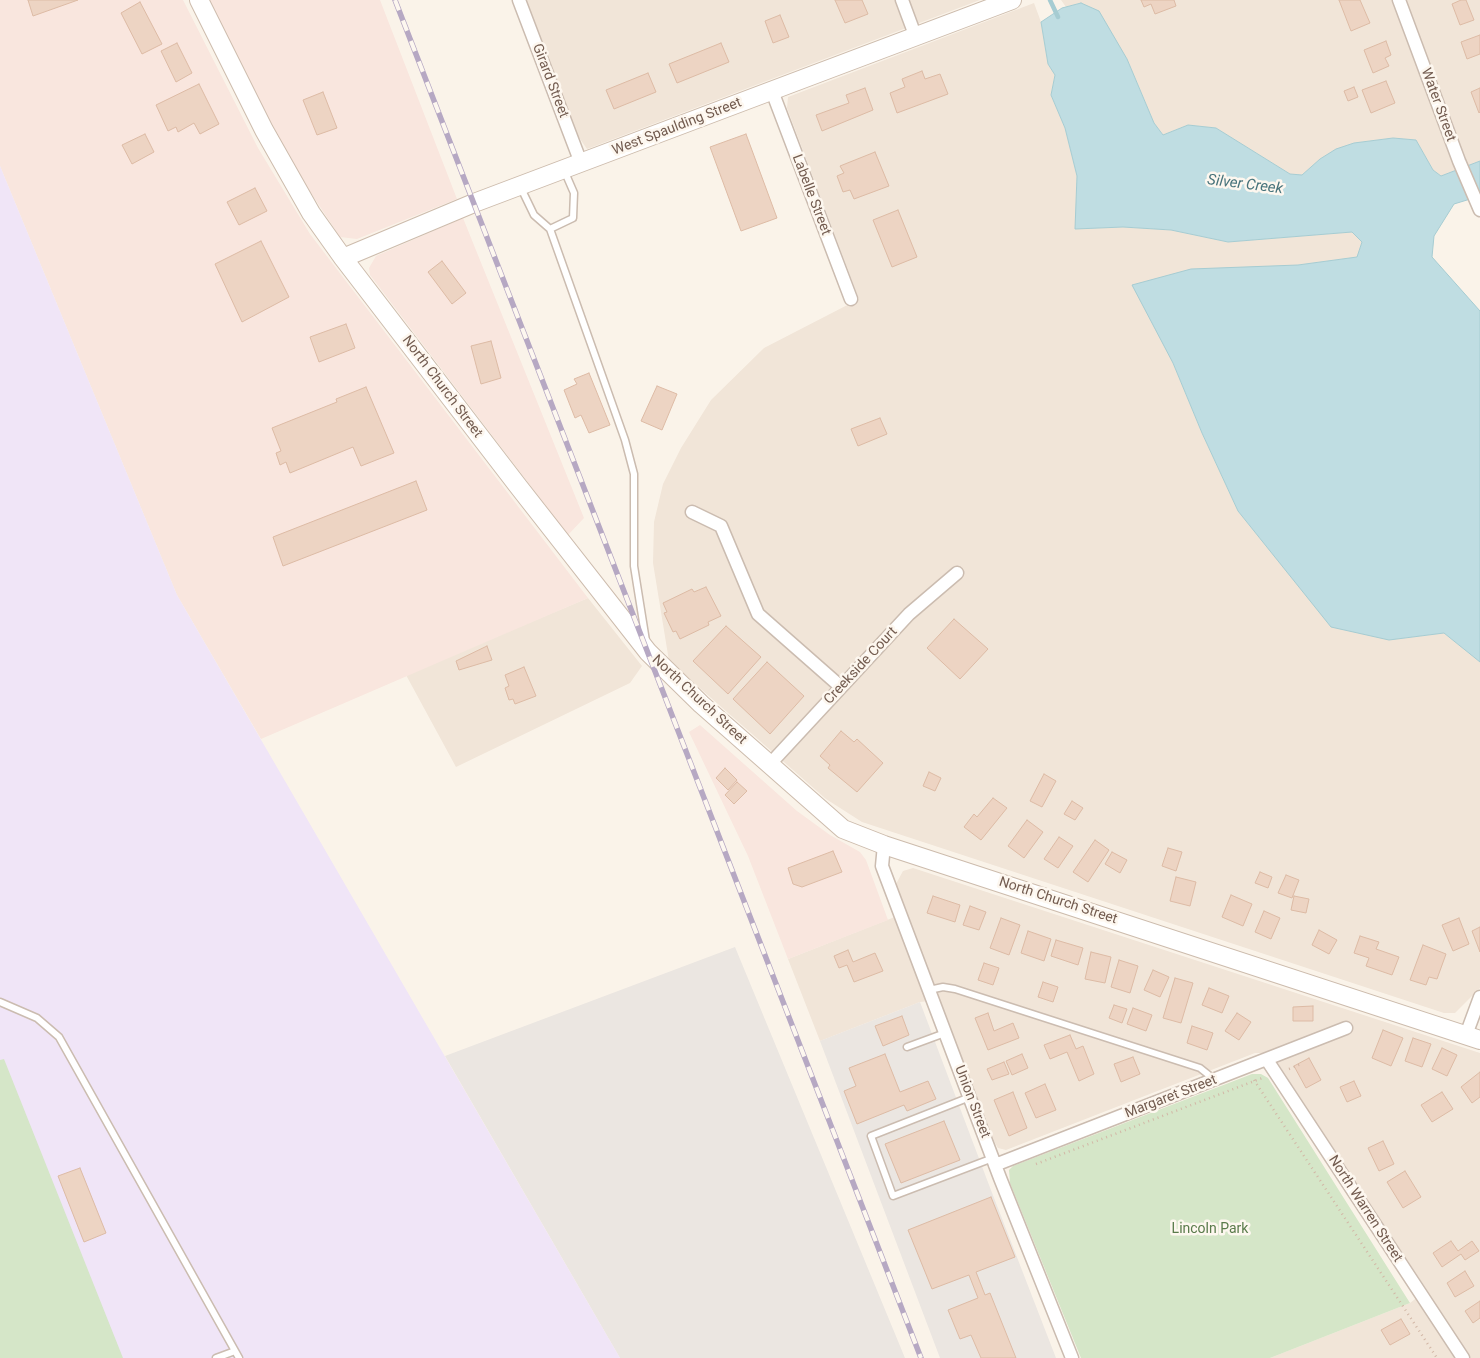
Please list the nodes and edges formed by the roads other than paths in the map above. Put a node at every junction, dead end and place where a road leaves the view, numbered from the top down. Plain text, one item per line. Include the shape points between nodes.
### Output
1 (199, 0) edge
2 (519, 0) edge
3 (902, 0) edge
4 (1012, 0) edge
5 (1399, 0) edge
6 (915, 35) junction
7 (772, 91) junction
8 (581, 163) junction
9 (564, 169) junction
10 (520, 186) junction
11 (1479, 207) edge
12 (550, 229) junction
13 (343, 258) junction
14 (851, 299) dead end
15 (692, 512) dead end
16 (957, 573) dead end
17 (648, 652) junction
18 (841, 687) junction
19 (770, 764) junction
20 (884, 844) junction
21 (929, 990) junction
22 (1480, 997) edge
23 (0, 1002) edge
24 (1346, 1028) dead end
25 (945, 1033) junction
26 (1473, 1037) edge
27 (907, 1046) dead end
28 (1267, 1060) junction
29 (1215, 1080) junction
30 (970, 1097) junction
31 (994, 1162) junction
32 (235, 1351) junction
33 (216, 1358) edge
34 (239, 1358) edge
35 (1072, 1358) edge
36 (1463, 1358) edge

1 - 13 main road, North Church Street via 282,164
2 - 8 street, Girard Street
3 - 6 street
4 - 6 main road, West Spaulding Street
5 - 11 street, Water Street
6 - 7 main road, West Spaulding Street
7 - 8 main road, West Spaulding Street
7 - 14 street, Labelle Street
8 - 9 main road, West Spaulding Street
9 - 10 main road, West Spaulding Street
9 - 12 lane via 574,193 573,218
10 - 12 lane via 534,215
10 - 13 main road, West Spaulding Street
12 - 17 lane via 625,440 634,474 634,566
13 - 17 main road, North Church Street
15 - 18 street via 721,526 758,614
16 - 18 street, Creekside Court via 908,614
17 - 19 main road, North Church Street
18 - 19 street, Creekside Court
19 - 20 main road, North Church Street via 843,829
20 - 21 street, Union Street via 882,866
20 - 26 main road, North Church Street
21 - 25 street, Union Street
21 - 29 lane via 955,989 1200,1068
22 - 26 street
23 - 32 lane via 37,1018 59,1037
24 - 28 street, Margaret Street
25 - 27 lane
25 - 30 street, Union Street
28 - 29 street, Margaret Street
28 - 36 street, North Warren Street
29 - 31 street, Margaret Street
30 - 31 street, Union Street
30 - 31 lane via 871,1136 893,1196
31 - 35 street, Union Street
32 - 33 lane
32 - 34 lane

